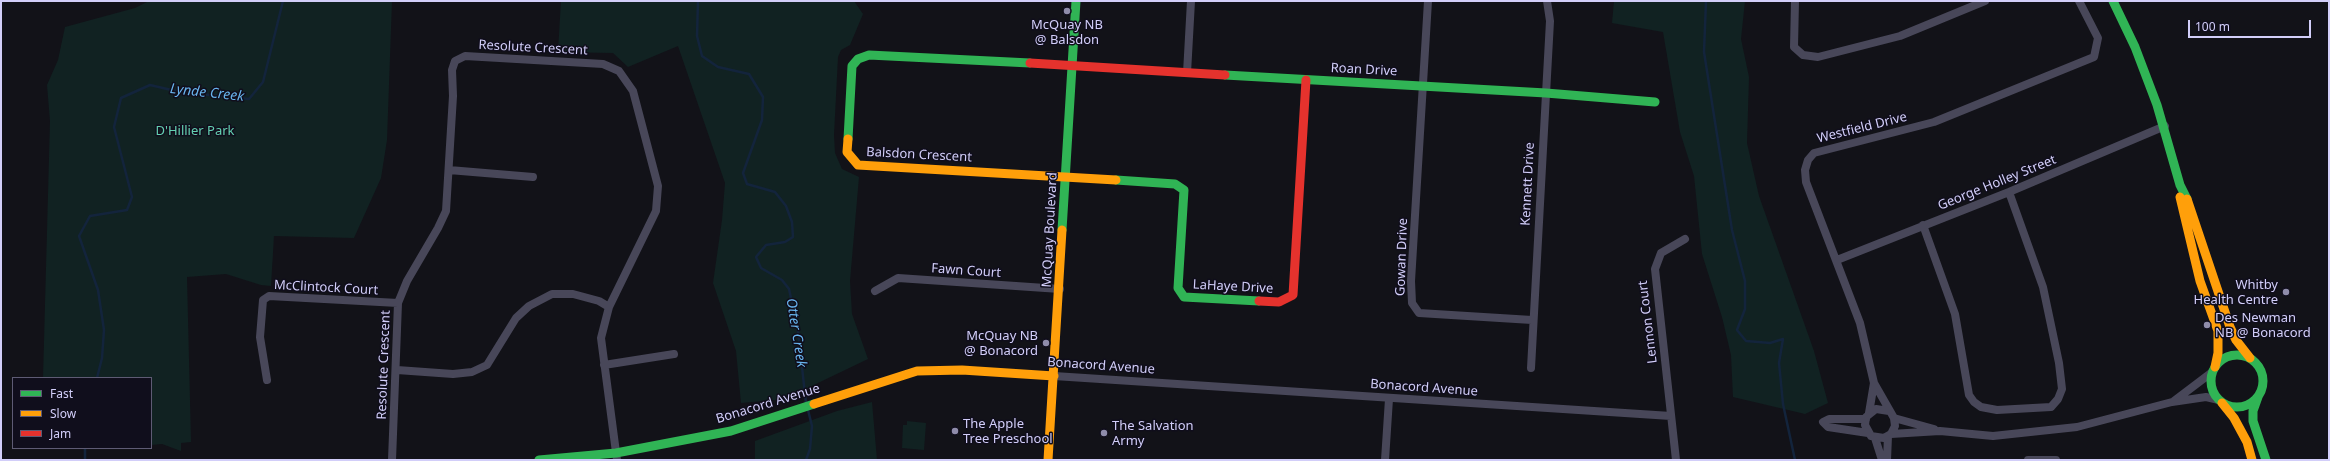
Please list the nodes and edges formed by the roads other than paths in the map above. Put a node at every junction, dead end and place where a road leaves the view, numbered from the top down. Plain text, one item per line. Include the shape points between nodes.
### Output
1 (1076, 1) edge
2 (1191, 1) edge
3 (1428, 1) edge
4 (1547, 1) edge
5 (1795, 1) edge
6 (1985, 1) edge
7 (2079, 1) edge
8 (2113, 1) edge
9 (1073, 66) junction
10 (1186, 73) junction
11 (1306, 80) junction
12 (1424, 86) junction
13 (1546, 93) junction
14 (1655, 102) dead end
15 (2165, 126) junction
16 (450, 170) junction
17 (533, 177) dead end
18 (1066, 177) junction
19 (2180, 184) junction
20 (2009, 192) junction
21 (1923, 225) junction
22 (1685, 239) dead end
23 (1837, 260) junction
24 (1060, 289) junction
25 (875, 290) dead end
26 (398, 303) junction
27 (609, 306) junction
28 (1532, 320) junction
29 (674, 354) dead end
30 (2250, 358) junction
31 (604, 365) junction
32 (1531, 368) dead end
33 (397, 370) junction
34 (2213, 370) junction
35 (1054, 376) junction
36 (267, 380) dead end
37 (1874, 383) junction
38 (2258, 396) junction
39 (1388, 399) junction
40 (2220, 401) junction
41 (2172, 402) junction
42 (1891, 414) junction
43 (1671, 416) junction
44 (1867, 416) junction
45 (1940, 431) junction
46 (1872, 435) junction
47 (1890, 435) junction
48 (616, 457) edge
49 (392, 460) edge
50 (539, 460) edge
51 (1048, 460) edge
52 (1385, 460) edge
53 (1676, 460) edge
54 (1882, 460) edge
55 (1887, 460) edge
56 (2028, 460) edge
57 (2056, 460) edge
58 (2252, 460) edge
59 (2266, 460) edge

1 - 9 street, McQuay Boulevard
2 - 10 street
3 - 12 street
4 - 13 street, Kennett Drive via 1550,21
5 - 6 street via 1794,47 1803,55 1818,57 1900,36
7 - 23 street, Westfield Drive via 2098,38 2094,56 1934,122 1841,145 1810,156 1805,170 1806,182
8 - 15 street via 2135,47
9 - 10 street, Roan Drive
9 - 18 street, McQuay Boulevard
9 - 18 street, Balsdon Crescent via 869,54 858,59 852,66 847,152 858,165
10 - 11 street, Roan Drive
11 - 12 street, Roan Drive
11 - 18 street, LaHaye Drive via 1293,295 1279,302 1184,297 1178,288 1184,190 1175,184
12 - 13 street, Roan Drive
12 - 28 street, Gowan Drive via 1411,281 1412,303 1419,313
13 - 14 street, Roan Drive
13 - 28 street, Kennett Drive
15 - 19 street
15 - 20 street, George Holley Street
16 - 17 street
16 - 26 street, Resolute Crescent via 446,211
16 - 27 street, Resolute Crescent via 452,70 455,61 465,56 603,64 619,71 633,91 658,186 656,211
18 - 24 street, McQuay Boulevard
19 - 30 street via 2185,192 2230,328
19 - 34 street via 2179,194 2200,281 2218,331 2218,353
20 - 21 street, George Holley Street
20 - 21 street via 2043,287 2057,356 2062,389 2051,407 1997,410 1981,407 1969,395 1955,314
21 - 23 street, George Holley Street
22 - 43 street, Lennon Court via 1661,253 1654,269
23 - 37 street, Westfield Drive via 1860,324
24 - 25 street, Fawn Court via 898,278
24 - 35 street, McQuay Boulevard
26 - 33 street, Resolute Crescent
26 - 36 street, McClintock Court via 269,296 263,300 260,337
27 - 31 street, Resolute Crescent via 601,338
27 - 33 street via 573,294 552,294 529,306 516,318 487,364 472,372 453,374
28 - 32 street, Kennett Drive
29 - 31 street
30 - 34 street via 2233,355 2225,357
30 - 38 street via 2259,367 2263,379
31 - 48 street, Resolute Crescent
33 - 49 street, Resolute Crescent
34 - 40 street via 2211,386
34 - 41 street
35 - 39 street, Bonacord Avenue
35 - 48 street, Bonacord Avenue via 962,370 917,371 731,431
35 - 51 street, McQuay Boulevard
37 - 42 street
37 - 44 street, Westfield Drive
38 - 40 street via 2244,406 2235,407
38 - 59 street via 2253,421
39 - 43 street, Bonacord Avenue
39 - 52 street
40 - 41 street via 2206,397
40 - 58 street via 2234,418 2247,442
41 - 45 street via 2077,427 1993,436
42 - 44 street via 1876,409
42 - 45 street
42 - 47 street via 1895,426
43 - 53 street, Lennon Court
44 - 46 street via 1865,425
44 - 46 street via 1829,419 1823,422 1828,427
45 - 47 street
46 - 47 street
46 - 54 street
47 - 55 street
48 - 50 street, Bonacord Avenue
56 - 57 street

